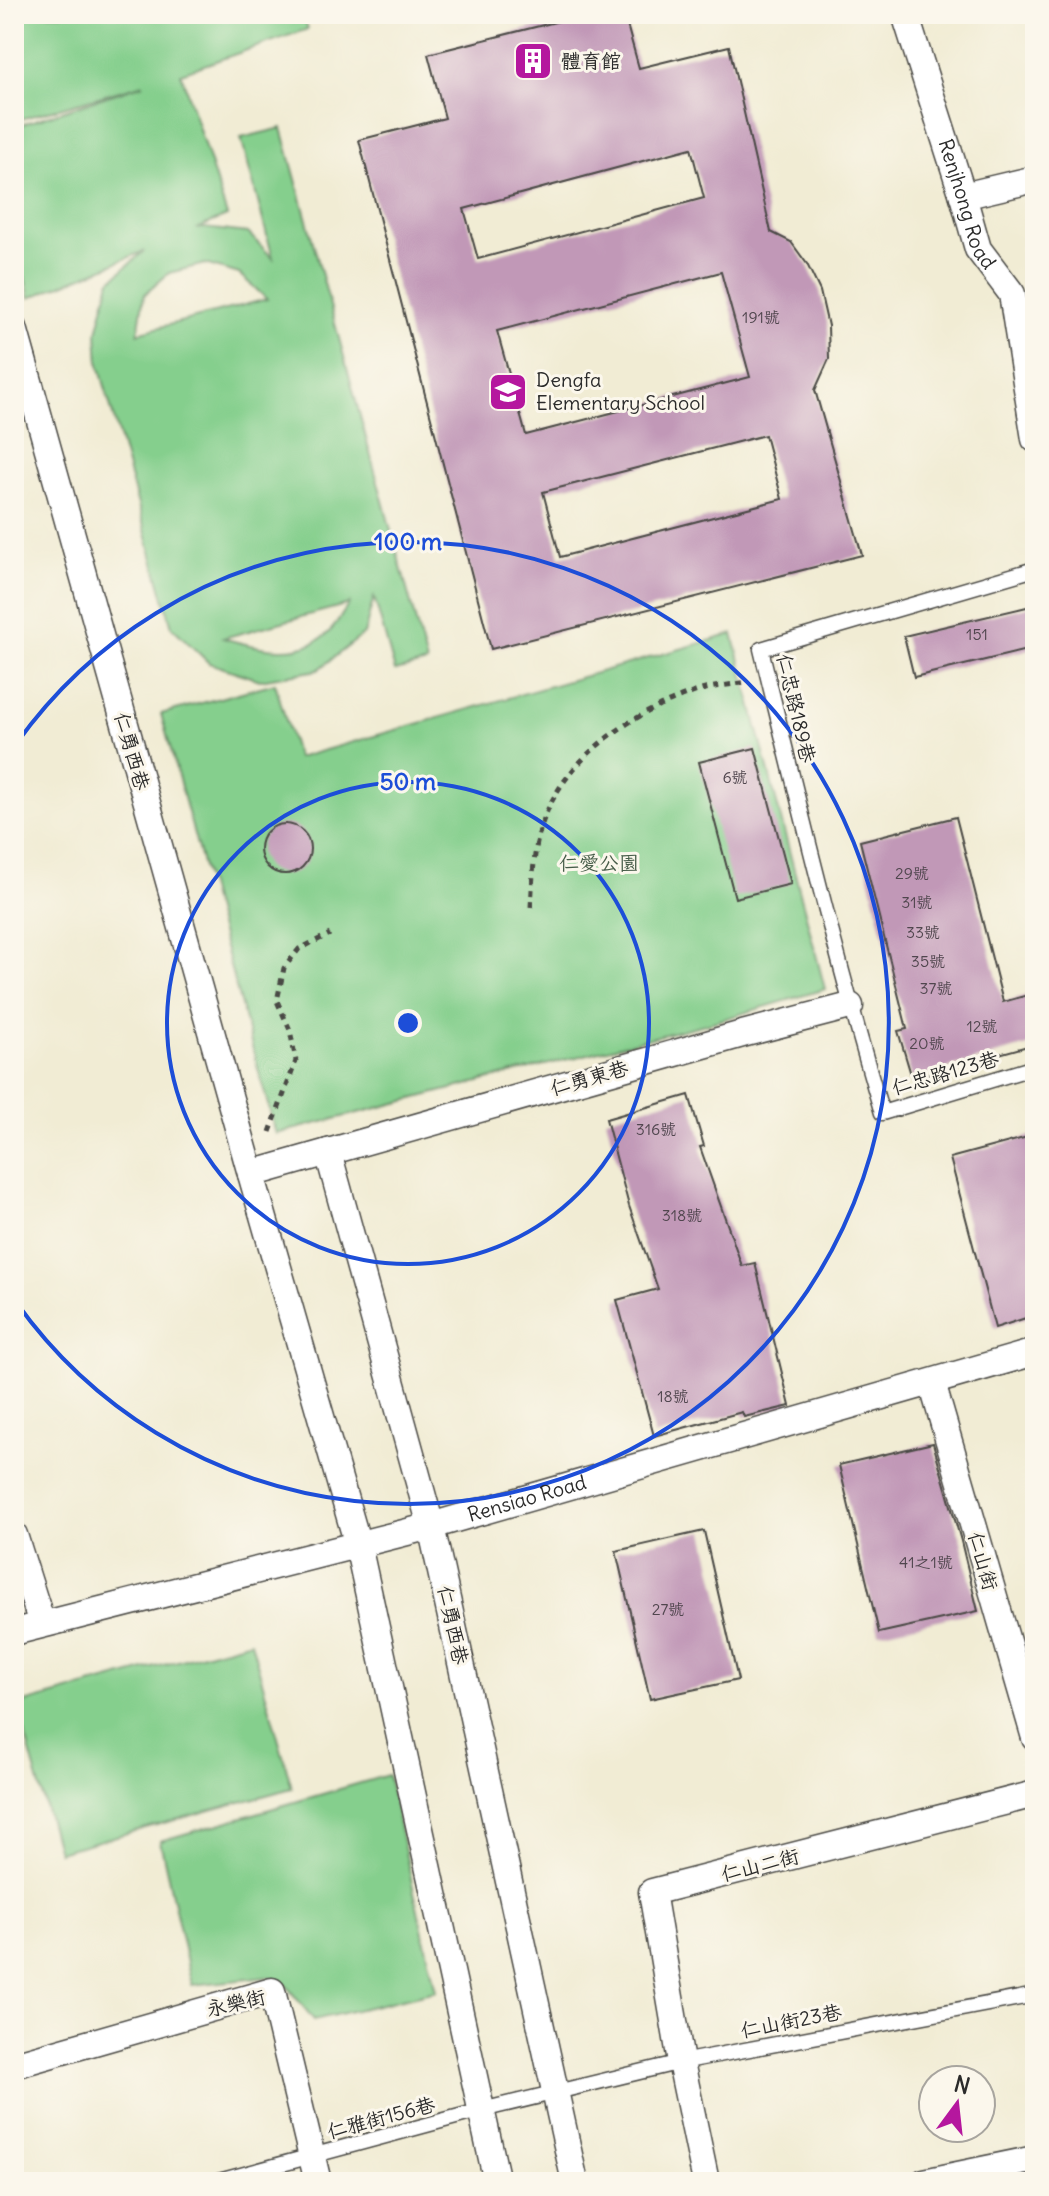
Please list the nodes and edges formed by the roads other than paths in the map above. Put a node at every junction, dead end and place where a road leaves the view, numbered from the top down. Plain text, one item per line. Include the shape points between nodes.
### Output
1 (905, 14) edge
2 (1035, 179) edge
3 (963, 196) junction
4 (14, 328) edge
5 (1035, 439) edge
6 (1035, 569) edge
7 (850, 1006) junction
8 (1035, 1067) edge
9 (328, 1152) junction
10 (251, 1174) junction
11 (1035, 1352) edge
12 (932, 1383) junction
13 (431, 1526) junction
14 (14, 1535) edge
15 (358, 1545) junction
16 (42, 1624) junction
17 (14, 1632) edge
18 (1035, 1738) edge
19 (1035, 1794) edge
20 (1035, 1995) edge
21 (681, 2062) junction
22 (14, 2065) edge
23 (556, 2091) junction
24 (482, 2110) junction
25 (1035, 2159) edge
26 (315, 2170) edge
27 (215, 2182) edge
28 (497, 2182) edge
29 (575, 2182) edge
30 (706, 2182) edge
31 (924, 2182) edge

1 - 3 street, Renjhong Road
2 - 3 street
3 - 5 street, Renjhong Road via 978,249 1012,294
4 - 10 street, 仁勇西巷
6 - 7 lane, 仁忠路189巷 via 761,649
7 - 8 lane, 仁忠路123巷 via 882,1113
7 - 9 street, 仁勇東巷
9 - 10 street
9 - 13 street, 仁勇西巷
10 - 15 street, 仁勇西巷
11 - 12 street, Rensiao Road
12 - 13 street, Rensiao Road
12 - 18 street, 仁山街
13 - 15 street, Rensiao Road
13 - 23 street, 仁勇西巷
14 - 16 street
15 - 16 street, Rensiao Road
15 - 24 street, 仁勇西巷
16 - 17 street, Rensiao Road
19 - 21 street, 仁山二街 via 652,1892
20 - 21 lane, 仁山街23巷
21 - 23 lane, 仁山街23巷
21 - 30 street
22 - 26 street, 永樂街 via 272,1991
23 - 24 lane, 仁雅街156巷
23 - 29 street, 仁勇西巷
24 - 26 lane, 仁雅街156巷
24 - 28 street, 仁勇西巷
25 - 31 street
26 - 27 lane, 仁雅街156巷

